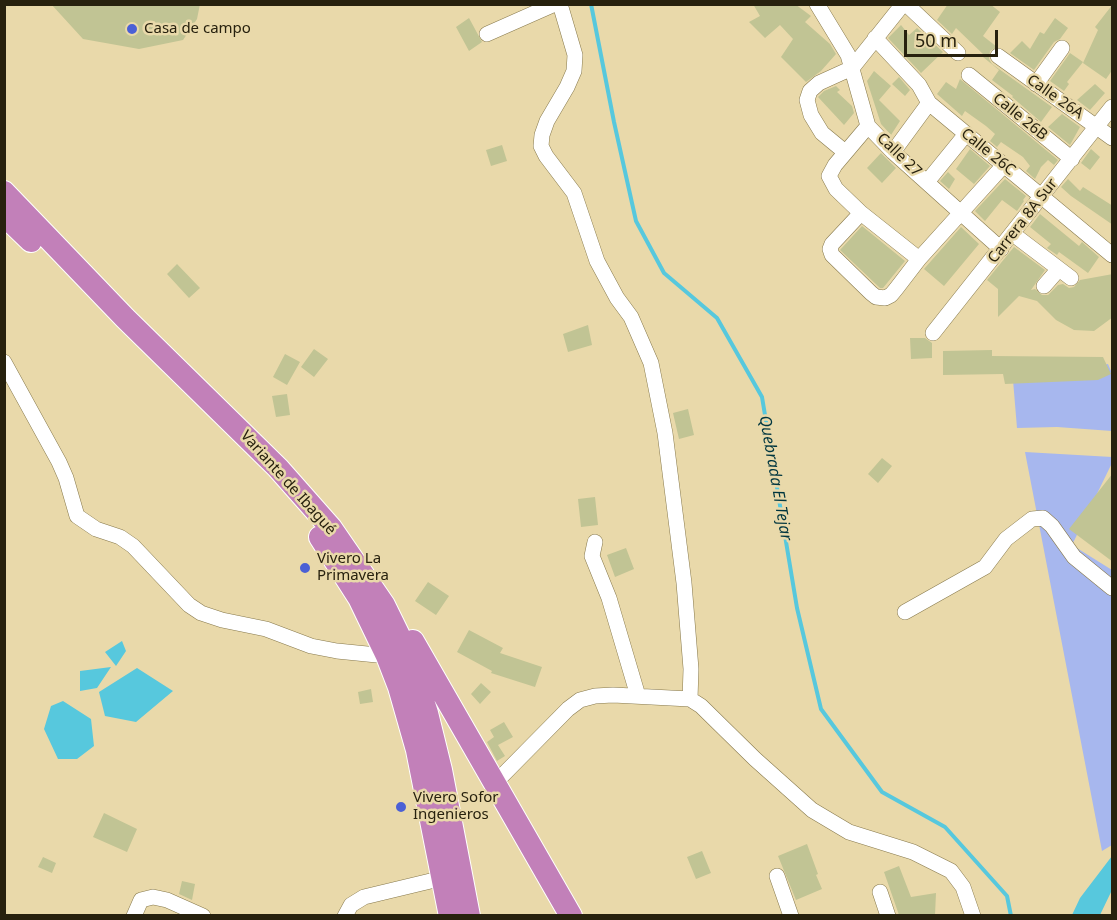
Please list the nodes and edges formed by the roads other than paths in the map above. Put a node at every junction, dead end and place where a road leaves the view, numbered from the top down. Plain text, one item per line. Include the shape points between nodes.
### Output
1 (555, 4) edge
2 (560, 4) edge
3 (817, 4) edge
4 (904, 4) edge
5 (487, 34) dead end
6 (875, 38) junction
7 (1062, 48) dead end
8 (958, 53) dead end
9 (998, 56) dead end
10 (852, 68) junction
11 (969, 75) dead end
12 (1036, 84) junction
13 (928, 103) junction
14 (1113, 107) edge
15 (868, 126) junction
16 (1097, 127) junction
17 (966, 134) junction
18 (1113, 138) edge
19 (845, 152) junction
20 (893, 152) junction
21 (1072, 159) junction
22 (1004, 165) junction
23 (927, 182) junction
24 (4, 192) edge
25 (1043, 196) junction
26 (861, 213) junction
27 (961, 213) junction
28 (4, 215) edge
29 (1013, 234) junction
30 (1001, 249) junction
31 (1113, 255) edge
32 (919, 259) junction
33 (1044, 286) dead end
34 (933, 333) dead end
35 (4, 362) edge
36 (595, 542) dead end
37 (1113, 588) edge
38 (384, 605) junction
39 (905, 612) dead end
40 (387, 656) junction
41 (638, 696) junction
42 (690, 699) junction
43 (495, 783) junction
44 (777, 876) dead end
45 (451, 886) junction
46 (880, 892) dead end
47 (134, 915) edge
48 (203, 915) edge
49 (345, 915) edge
50 (450, 915) edge
51 (469, 915) edge
52 (571, 915) edge
53 (791, 915) edge
54 (888, 915) edge
55 (973, 915) edge

1 - 5 street
2 - 42 street via 575,55 574,71 547,121 541,146 574,193 606,281 631,317 651,363 665,434 684,583
3 - 10 street, Calle 27
4 - 6 street
4 - 8 street
6 - 10 street
6 - 13 street, Calle 26C via 920,85
7 - 12 street
9 - 12 street, Calle 26A
10 - 15 street, Calle 27
10 - 19 street via 826,79 810,91 807,100 822,133
11 - 21 street, Calle 26B
12 - 16 street, Calle 26A
13 - 17 street, Calle 26C
13 - 20 street
14 - 16 street, Carrera 8A Sur
15 - 19 street
15 - 20 street, Calle 27
16 - 18 street, Calle 26A
16 - 21 street, Carrera 8A Sur
17 - 22 street, Calle 26C
17 - 23 street
19 - 26 street via 829,176 836,189
20 - 23 street, Calle 27
21 - 25 street, Carrera 8A Sur
22 - 25 street, Calle 26C
22 - 27 street
23 - 27 street, Calle 27
24 - 38 highway, Variante de Ibagué via 125,318 279,468 331,528
25 - 29 street, Carrera 8A Sur
25 - 31 street, Calle 26C
26 - 32 street
26 - 32 street via 830,249 836,261 870,293 885,298 891,295
27 - 30 street, Calle 27
27 - 32 street
28 - 40 highway, Variante de Ibagué via 277,483 321,538 359,598
29 - 30 street, Carrera 8A Sur
29 - 33 street via 1064,274
30 - 34 street, Carrera 8A Sur
35 - 40 street via 59,462 77,516 132,546 189,605 201,613 266,629 311,646
36 - 41 street via 592,556 609,598
37 - 39 street via 1074,557 1043,518 1032,519 1006,539 985,567
38 - 43 highway via 401,621
38 - 45 highway, Variante de Ibagué via 408,654 441,770
40 - 45 highway, Variante de Ibagué via 417,750
41 - 42 street
41 - 43 street via 580,700
42 - 55 street via 812,810 849,832 913,852 951,871 963,887
43 - 52 highway
44 - 53 street
45 - 49 street via 364,897 351,905
45 - 50 highway, Variante de Ibagué
45 - 51 highway, Variante de Ibagué
46 - 54 street
47 - 48 street via 141,900 153,897

